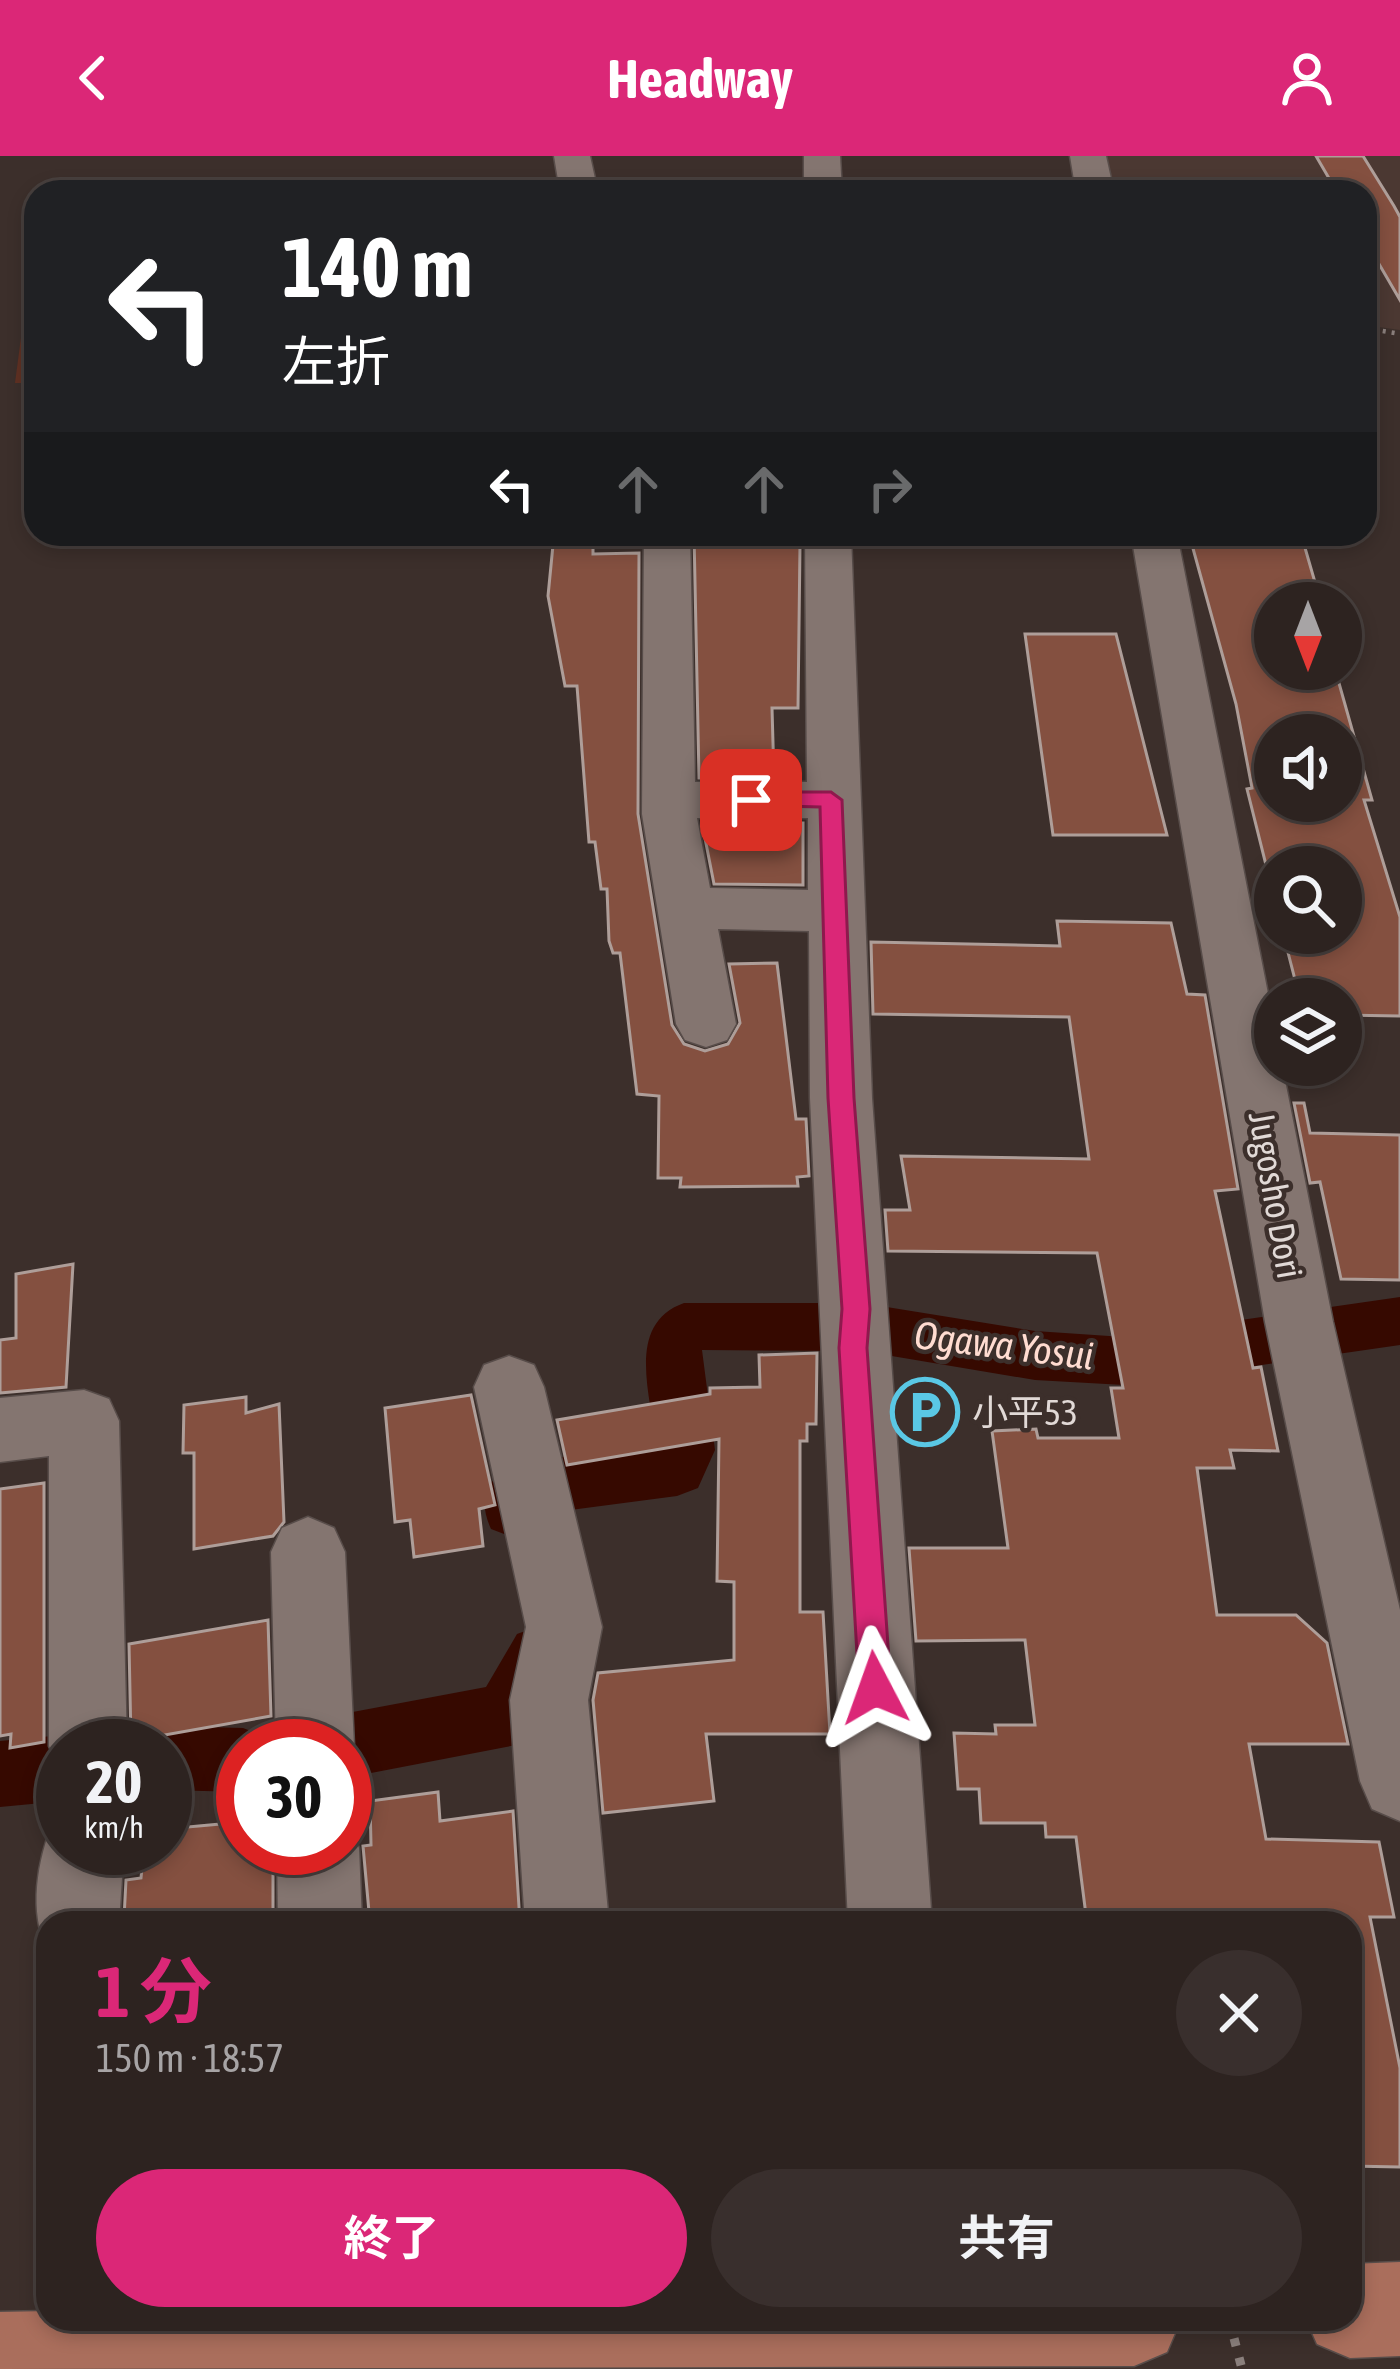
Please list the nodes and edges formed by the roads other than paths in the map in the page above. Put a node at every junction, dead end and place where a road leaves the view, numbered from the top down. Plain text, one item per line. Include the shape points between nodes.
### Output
1 (667, 546) edge
2 (828, 546) edge
3 (1156, 546) edge
4 (670, 800) junction
5 (831, 800) junction
6 (685, 908) junction
7 (835, 911) junction
8 (706, 1024) dead end
9 (509, 1387) dead end
10 (0, 1430) edge
11 (308, 1552) dead end
12 (88, 1719) edge
13 (314, 1719) edge
14 (1400, 1781) edge
15 (81, 1875) edge
16 (319, 1875) edge
17 (78, 1911) edge
18 (320, 1911) edge
19 (566, 1911) edge
20 (889, 1911) edge
21 (1400, 2309) edge
22 (1362, 2311) edge
23 (494, 2331) edge
24 (680, 2331) edge
25 (1013, 2331) edge
26 (328, 2334) edge
27 (942, 2338) edge
28 (31, 2343) edge

1 - 4 street
2 - 5 street
3 - 14 street, Jugosho Dori via 1302,1336
4 - 5 street
4 - 6 street
5 - 7 street
6 - 7 street
6 - 8 street
7 - 20 street
9 - 19 street via 564,1627 549,1700
10 - 12 street via 84,1421
11 - 13 street
15 - 17 street
16 - 18 street
21 - 22 main road
23 - 26 main road
24 - 27 main road
25 - 27 main road
26 - 28 main road

